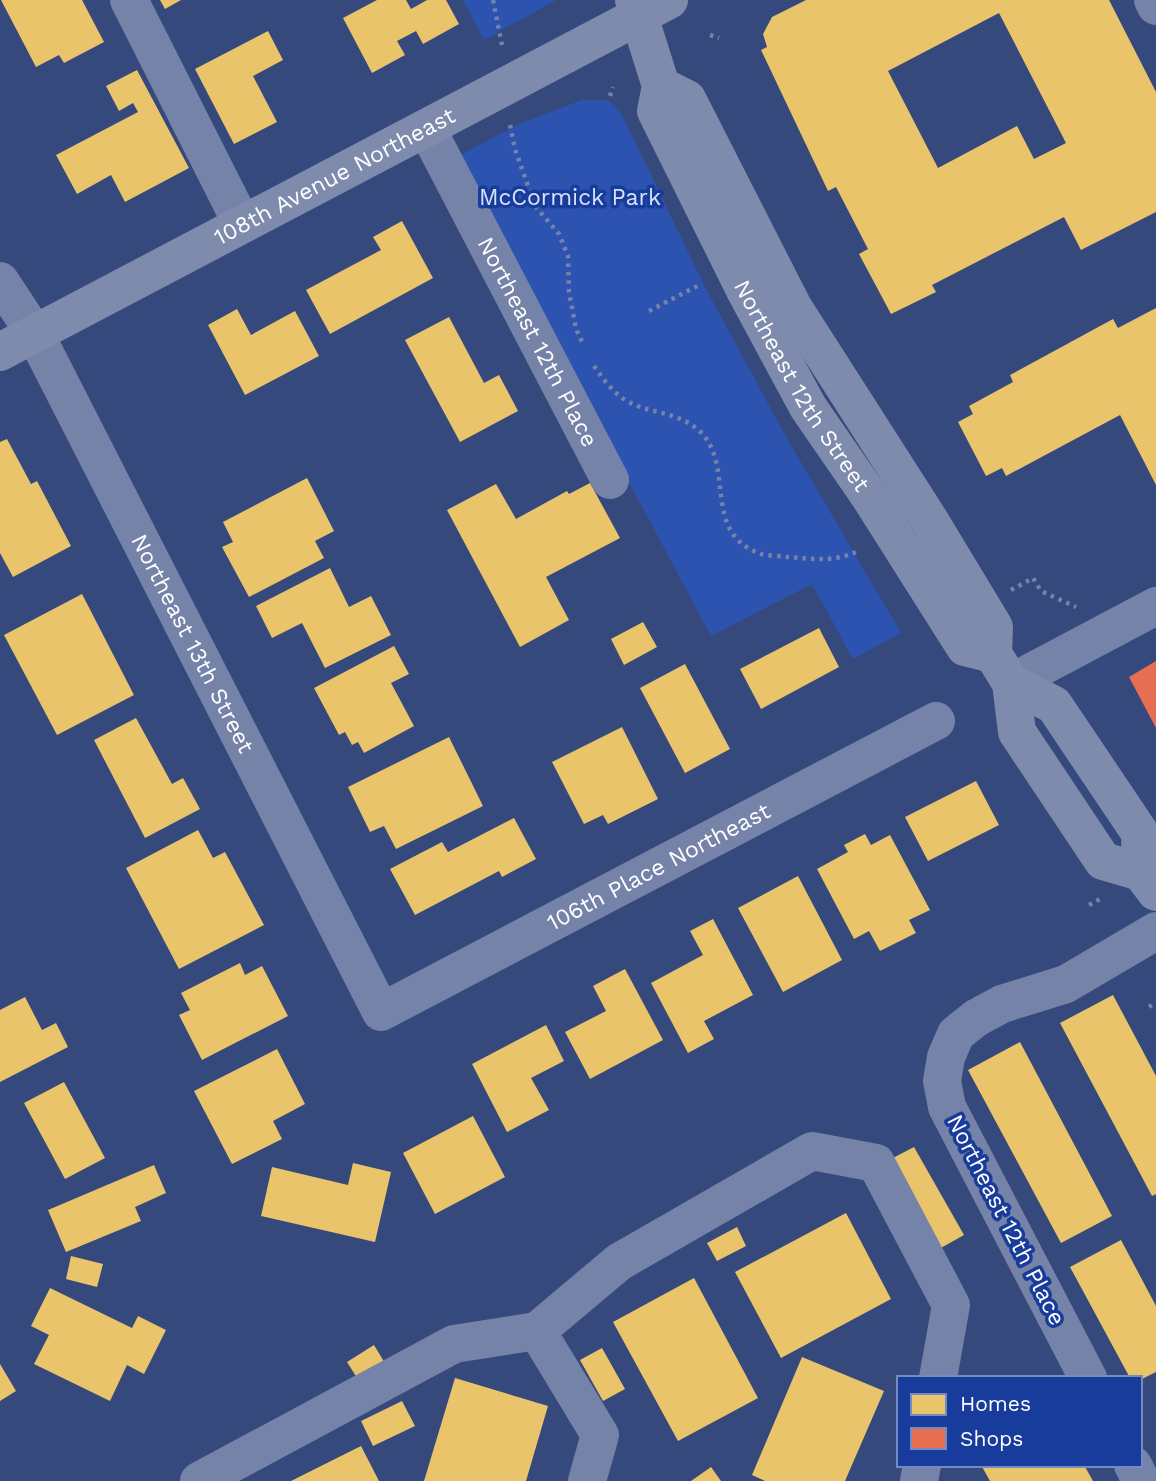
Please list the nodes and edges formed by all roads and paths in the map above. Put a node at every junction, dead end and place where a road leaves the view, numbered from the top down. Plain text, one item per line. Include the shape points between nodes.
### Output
1 (129, 0) edge
2 (493, 0) edge
3 (1153, 0) edge
4 (648, 5) edge
5 (1156, 6) edge
6 (710, 35) dead end
7 (719, 38) dead end
8 (502, 44) dead end
9 (613, 87) dead end
10 (610, 96) dead end
11 (510, 125) dead end
12 (427, 129) junction
13 (242, 224) junction
14 (0, 281) edge
15 (706, 281) dead end
16 (649, 310) dead end
17 (35, 334) junction
18 (0, 352) edge
19 (587, 352) dead end
20 (592, 363) dead end
21 (610, 480) dead end
22 (856, 552) dead end
23 (1010, 591) dead end
24 (1156, 606) edge
25 (1081, 609) dead end
26 (1002, 668) junction
27 (936, 721) dead end
28 (1149, 882) edge
29 (1100, 899) dead end
30 (1090, 905) dead end
31 (1156, 932) edge
32 (1156, 1002) edge
33 (1149, 1007) dead end
34 (381, 1012) joint
35 (537, 1331) junction
36 (938, 1376) edge
37 (1087, 1376) edge
38 (199, 1481) edge
39 (587, 1481) edge

1 - 13 street
2 - 8 path
3 - 5 street
4 - 12 main road, 108th Avenue Northeast
4 - 26 main road, Northeast 12th Street via 661,86 656,111 746,292 808,407 965,647
6 - 7 path
9 - 10 path
11 - 19 path via 535,206 559,234 568,256 576,329
12 - 13 main road, 108th Avenue Northeast
12 - 21 street, Northeast 12th Place
13 - 17 main road, 108th Avenue Northeast
14 - 17 street, Northeast 13th Street
15 - 16 path
17 - 18 main road, 108th Avenue Northeast
17 - 34 street, Northeast 13th Street
20 - 22 path via 609,387 628,402 677,416 698,430 718,465 719,496 736,540 762,554 814,560 841,559
23 - 25 path via 1033,578 1041,591
24 - 26 street
26 - 28 main road via 1017,733 1103,861
27 - 34 street, 106th Place Northeast
29 - 30 path
31 - 37 street, Northeast 12th Place via 1066,984 1002,1004 976,1018 956,1034 942,1081 947,1107
32 - 33 path
35 - 36 street via 619,1262 812,1151 876,1163 951,1305
35 - 38 street via 454,1344
35 - 39 street via 600,1435

